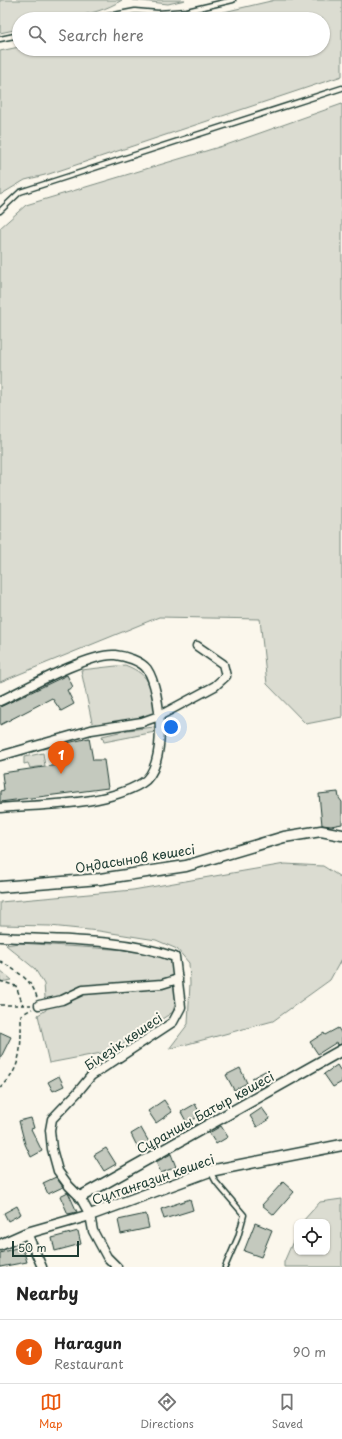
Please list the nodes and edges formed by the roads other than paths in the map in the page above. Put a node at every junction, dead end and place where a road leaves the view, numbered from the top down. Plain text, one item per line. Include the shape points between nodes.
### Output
1 (233, 0) edge
2 (130, 12) edge
3 (146, 12) edge
4 (168, 12) edge
5 (12, 36) edge
6 (0, 39) edge
7 (342, 88) edge
8 (0, 211) edge
9 (197, 646) dead end
10 (0, 701) edge
11 (159, 716) junction
12 (0, 756) edge
13 (0, 808) edge
14 (342, 835) edge
15 (0, 887) edge
16 (0, 937) edge
17 (178, 979) junction
18 (39, 1005) road end
19 (342, 1050) edge
20 (342, 1145) edge
21 (210, 1171) junction
22 (80, 1197) junction
23 (90, 1215) junction
24 (27, 1233) junction
25 (0, 1245) edge
26 (42, 1267) edge
27 (117, 1267) edge
28 (225, 1267) edge

1 - 4 lane
2 - 3 lane
5 - 6 lane
7 - 8 lane via 20,192
9 - 11 street via 223,664 226,676 215,686
10 - 11 street via 57,673 114,655 131,658 146,668 154,682
11 - 12 street via 142,722 91,730
11 - 13 street via 160,748 156,765 143,783 104,799
14 - 15 street, Оңдасынов көшесі via 321,831 284,837 186,866 100,878
16 - 17 street, Білезік көшесі via 92,941 156,950 176,957
17 - 18 street via 162,984 83,990 62,1000
17 - 22 street, Білезік көшесі via 181,1007 173,1022 90,1076 52,1119 50,1130 54,1161 68,1186
19 - 22 street, Сұраншы Батыр көшесі
20 - 21 street, Сұлтанғазин көшесі
21 - 23 street, Сұлтанғазин көшесі
21 - 28 lane via 244,1215 238,1238
22 - 23 street, Білезік көшесі
23 - 24 street, Сұлтанғазин көшесі
23 - 27 street, Білезік көшесі via 93,1231 107,1258
24 - 25 street, Сұлтанғазин көшесі
24 - 26 street

